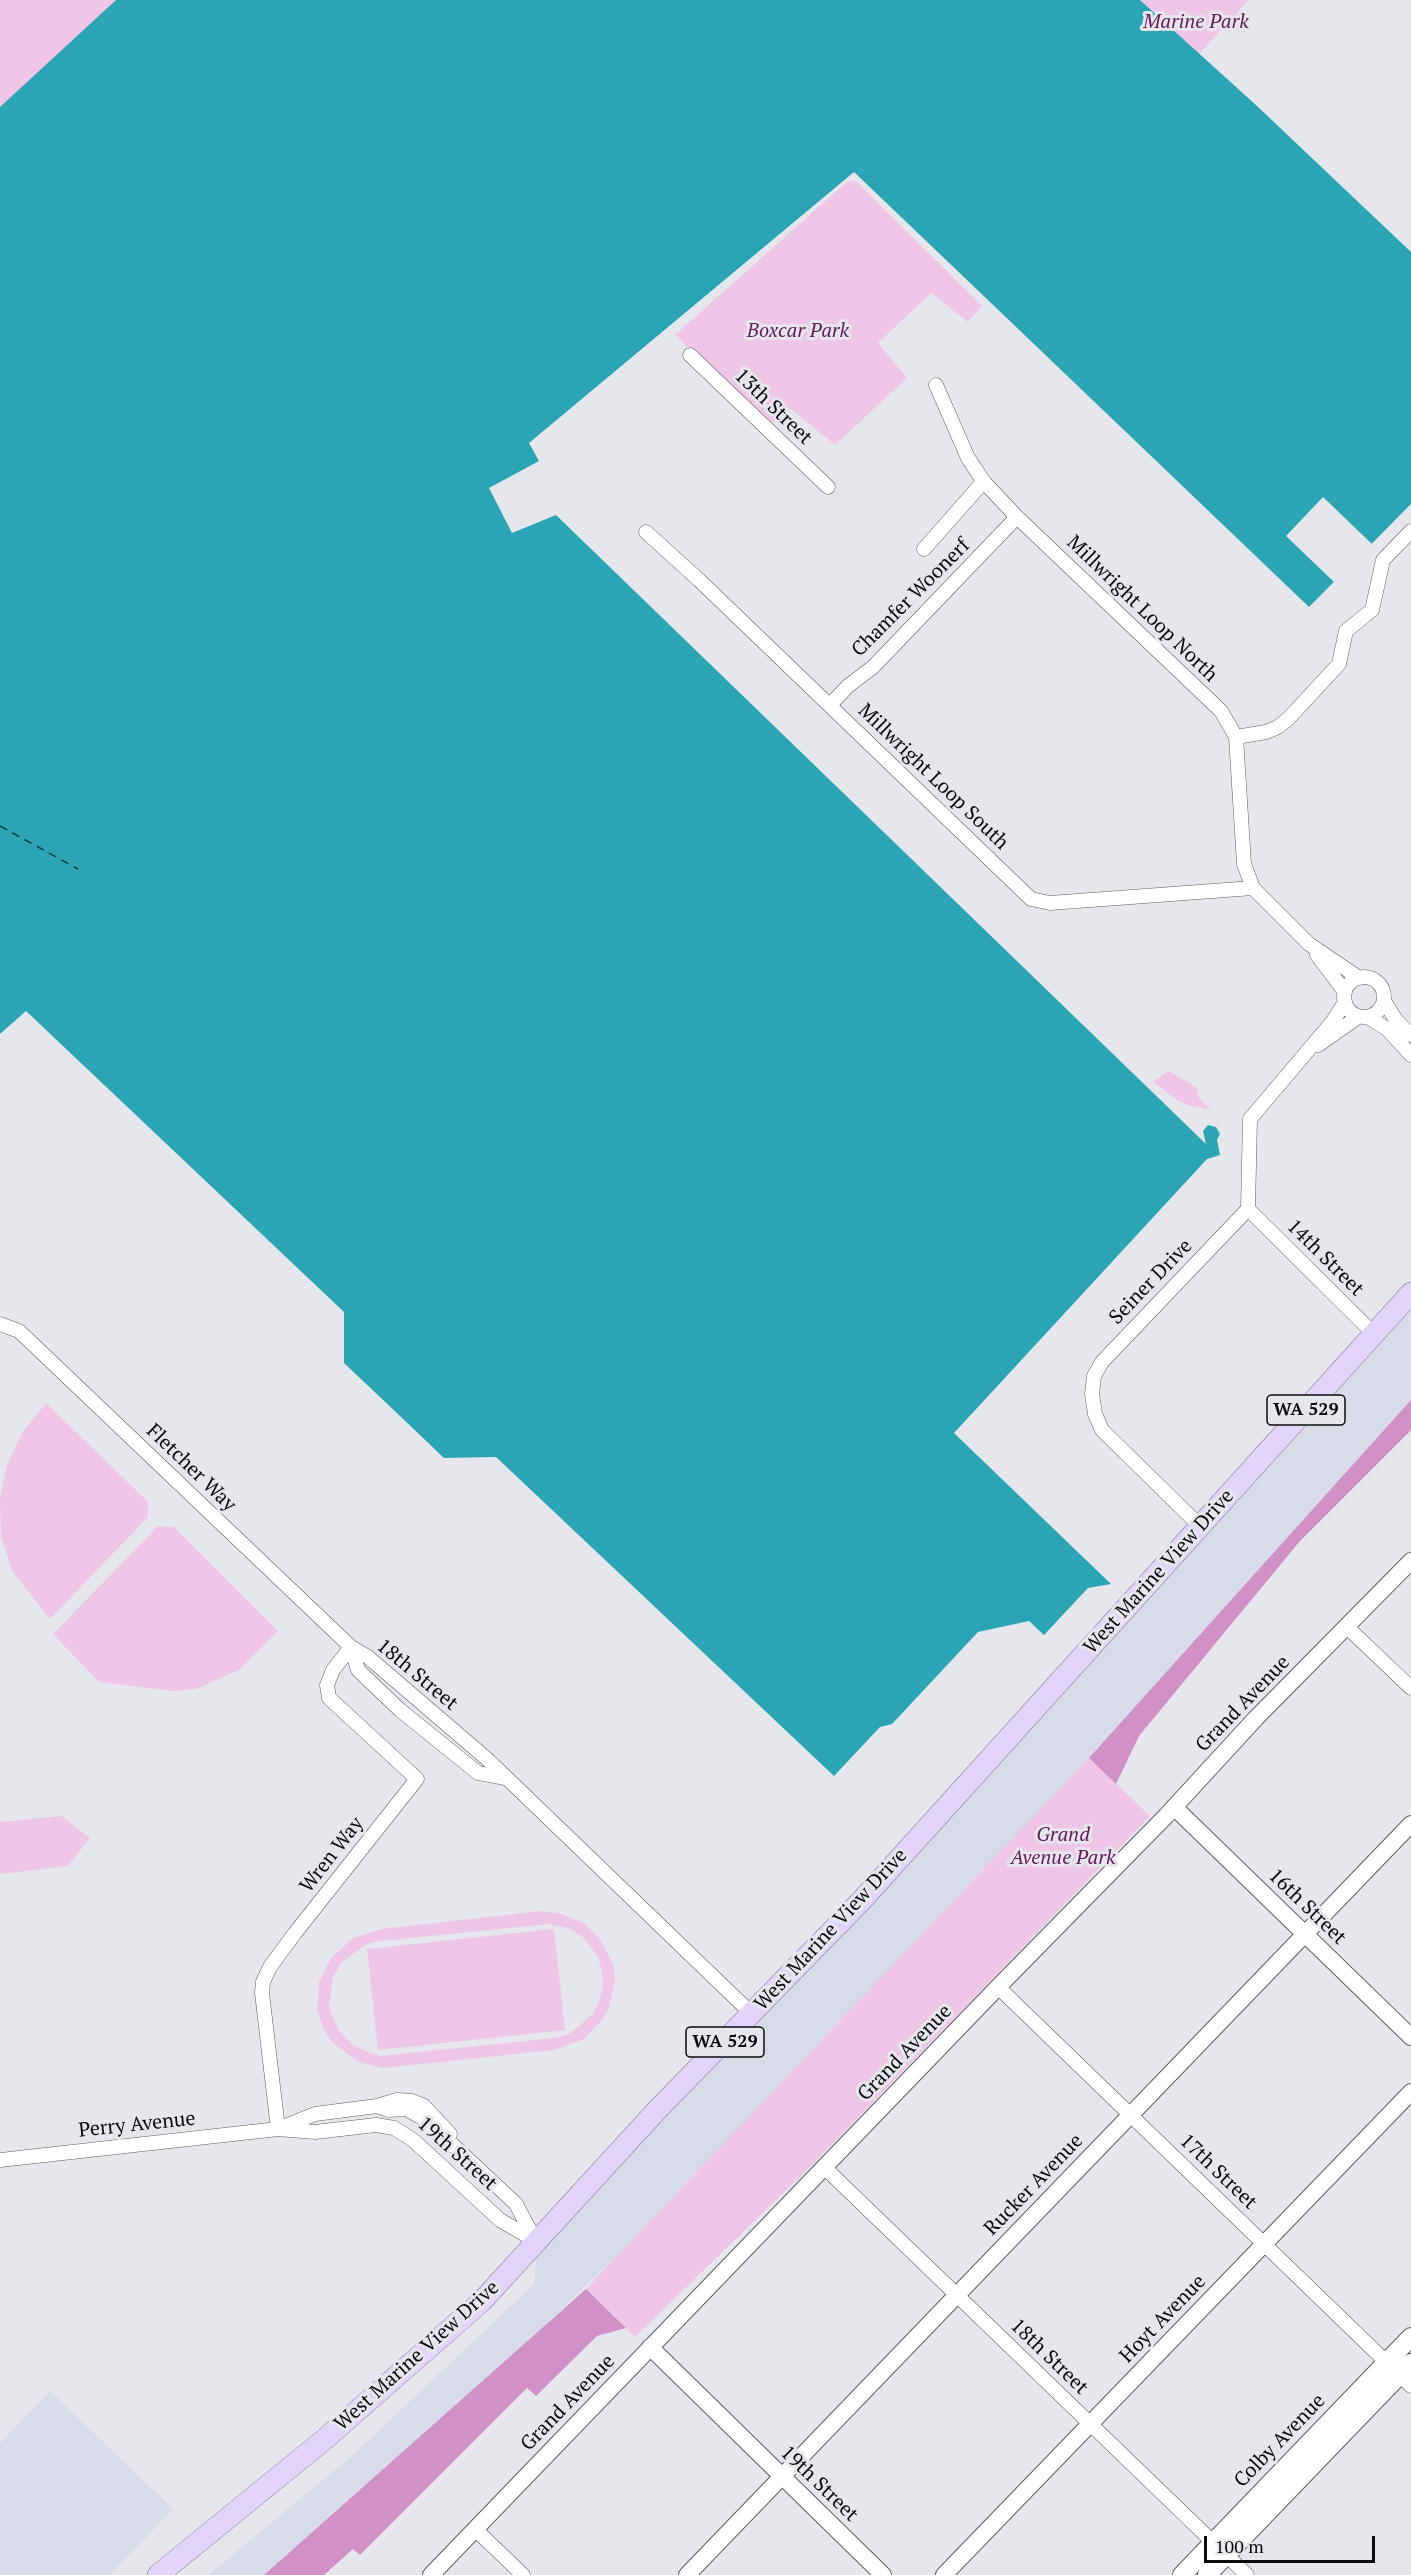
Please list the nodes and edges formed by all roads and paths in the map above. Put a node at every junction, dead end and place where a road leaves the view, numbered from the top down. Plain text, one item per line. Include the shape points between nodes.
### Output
1 (690, 355) dead end
2 (936, 385) dead end
3 (984, 481) junction
4 (828, 487) dead end
5 (1017, 517) junction
6 (1411, 531) edge
7 (646, 532) dead end
8 (924, 549) dead end
9 (830, 705) junction
10 (1236, 737) junction
11 (1253, 888) junction
12 (1309, 944) junction
13 (1359, 978) junction
14 (1345, 997) junction
15 (1384, 1001) junction
16 (1363, 1017) junction
17 (1411, 1035) edge
18 (1309, 1051) junction
19 (1411, 1055) edge
20 (1248, 1209) junction
21 (1411, 1293) edge
22 (0, 1324) edge
23 (1374, 1334) junction
24 (1200, 1526) junction
25 (1411, 1561) edge
26 (1347, 1627) junction
27 (351, 1647) junction
28 (1411, 1688) edge
29 (1174, 1807) junction
30 (1411, 1824) edge
31 (1305, 1934) junction
32 (998, 1987) junction
33 (752, 2014) junction
34 (1411, 2037) edge
35 (1411, 2092) edge
36 (1131, 2115) junction
37 (278, 2129) junction
38 (0, 2160) edge
39 (824, 2167) junction
40 (536, 2241) junction
41 (1264, 2244) junction
42 (957, 2295) junction
43 (1411, 2337) edge
44 (650, 2347) junction
45 (1402, 2371) edge
46 (1090, 2425) junction
47 (782, 2477) junction
48 (475, 2529) junction
49 (1220, 2549) junction
50 (158, 2575) edge
51 (431, 2575) edge
52 (524, 2575) edge
53 (687, 2575) edge
54 (883, 2575) edge
55 (944, 2575) edge
56 (1182, 2575) edge
57 (1207, 2575) edge
58 (1247, 2575) edge

1 - 4 street, 13th Street
2 - 3 street, Millwright Loop North via 968,458
3 - 5 street, Millwright Loop North
3 - 8 street
5 - 9 street, Chamfer Woonerf via 873,667
5 - 10 street, Millwright Loop North via 1221,711
6 - 10 street via 1383,560 1372,610 1346,631 1339,664 1278,727
7 - 9 street, Millwright Loop South
9 - 11 street, Millwright Loop South via 1031,899 1050,903
10 - 11 street, Millwright Loop North via 1244,864
11 - 12 street
12 - 13 street
12 - 14 street
13 - 14 street via 1350,983
13 - 15 street via 1379,984
14 - 16 street via 1350,1011
14 - 18 street via 1340,1013
15 - 16 street via 1378,1012
15 - 17 street
16 - 18 street
16 - 19 street via 1387,1029
18 - 20 street via 1250,1119
20 - 23 street, 14th Street
20 - 24 street, Seiner Drive via 1102,1362 1094,1376 1092,1394 1102,1430
21 - 23 main road, West Marine View Drive / WA 529
22 - 27 street, Fletcher Way via 19,1331
23 - 24 main road, West Marine View Drive / WA 529
24 - 33 main road, West Marine View Drive / WA 529 via 862,1900
25 - 26 street, Grand Avenue
26 - 28 street
26 - 29 street, Grand Avenue
27 - 33 street, 18th Street via 368,1657 487,1759
27 - 37 street, Wren Way via 330,1678 329,1698 417,1779 295,1933 263,1982
29 - 31 street, 16th Street
29 - 32 street, Grand Avenue
30 - 31 street, Rucker Avenue
31 - 34 street, 16th Street
31 - 36 street, Rucker Avenue
32 - 36 street, 17th Street
32 - 39 street, Grand Avenue
33 - 40 main road, West Marine View Drive / WA 529
35 - 41 street, Hoyt Avenue
36 - 41 street, 17th Street
36 - 42 street, Rucker Avenue
37 - 38 street, Perry Avenue
37 - 40 street, 19th Street via 315,2132 376,2125 394,2128 413,2140 501,2220
37 - 40 street, 19th Street via 315,2114 397,2100 424,2106 452,2135 453,2145 516,2204
39 - 42 street, 18th Street
39 - 44 street, Grand Avenue
40 - 50 main road, West Marine View Drive / WA 529 via 474,2309 325,2439
41 - 45 street, 17th Street
41 - 46 street, Hoyt Avenue
42 - 46 street, 18th Street
42 - 47 street, Rucker Avenue
43 - 45 main road, Colby Avenue
44 - 47 street, 19th Street
44 - 48 street, Grand Avenue
45 - 49 main road, Colby Avenue
46 - 49 street, 18th Street
46 - 55 street, Hoyt Avenue
47 - 53 street, Rucker Avenue
47 - 54 street, 19th Street
48 - 51 street, Grand Avenue
48 - 52 street
49 - 56 main road, Colby Avenue
49 - 57 main road, Colby Avenue
49 - 58 street, 18th Street

